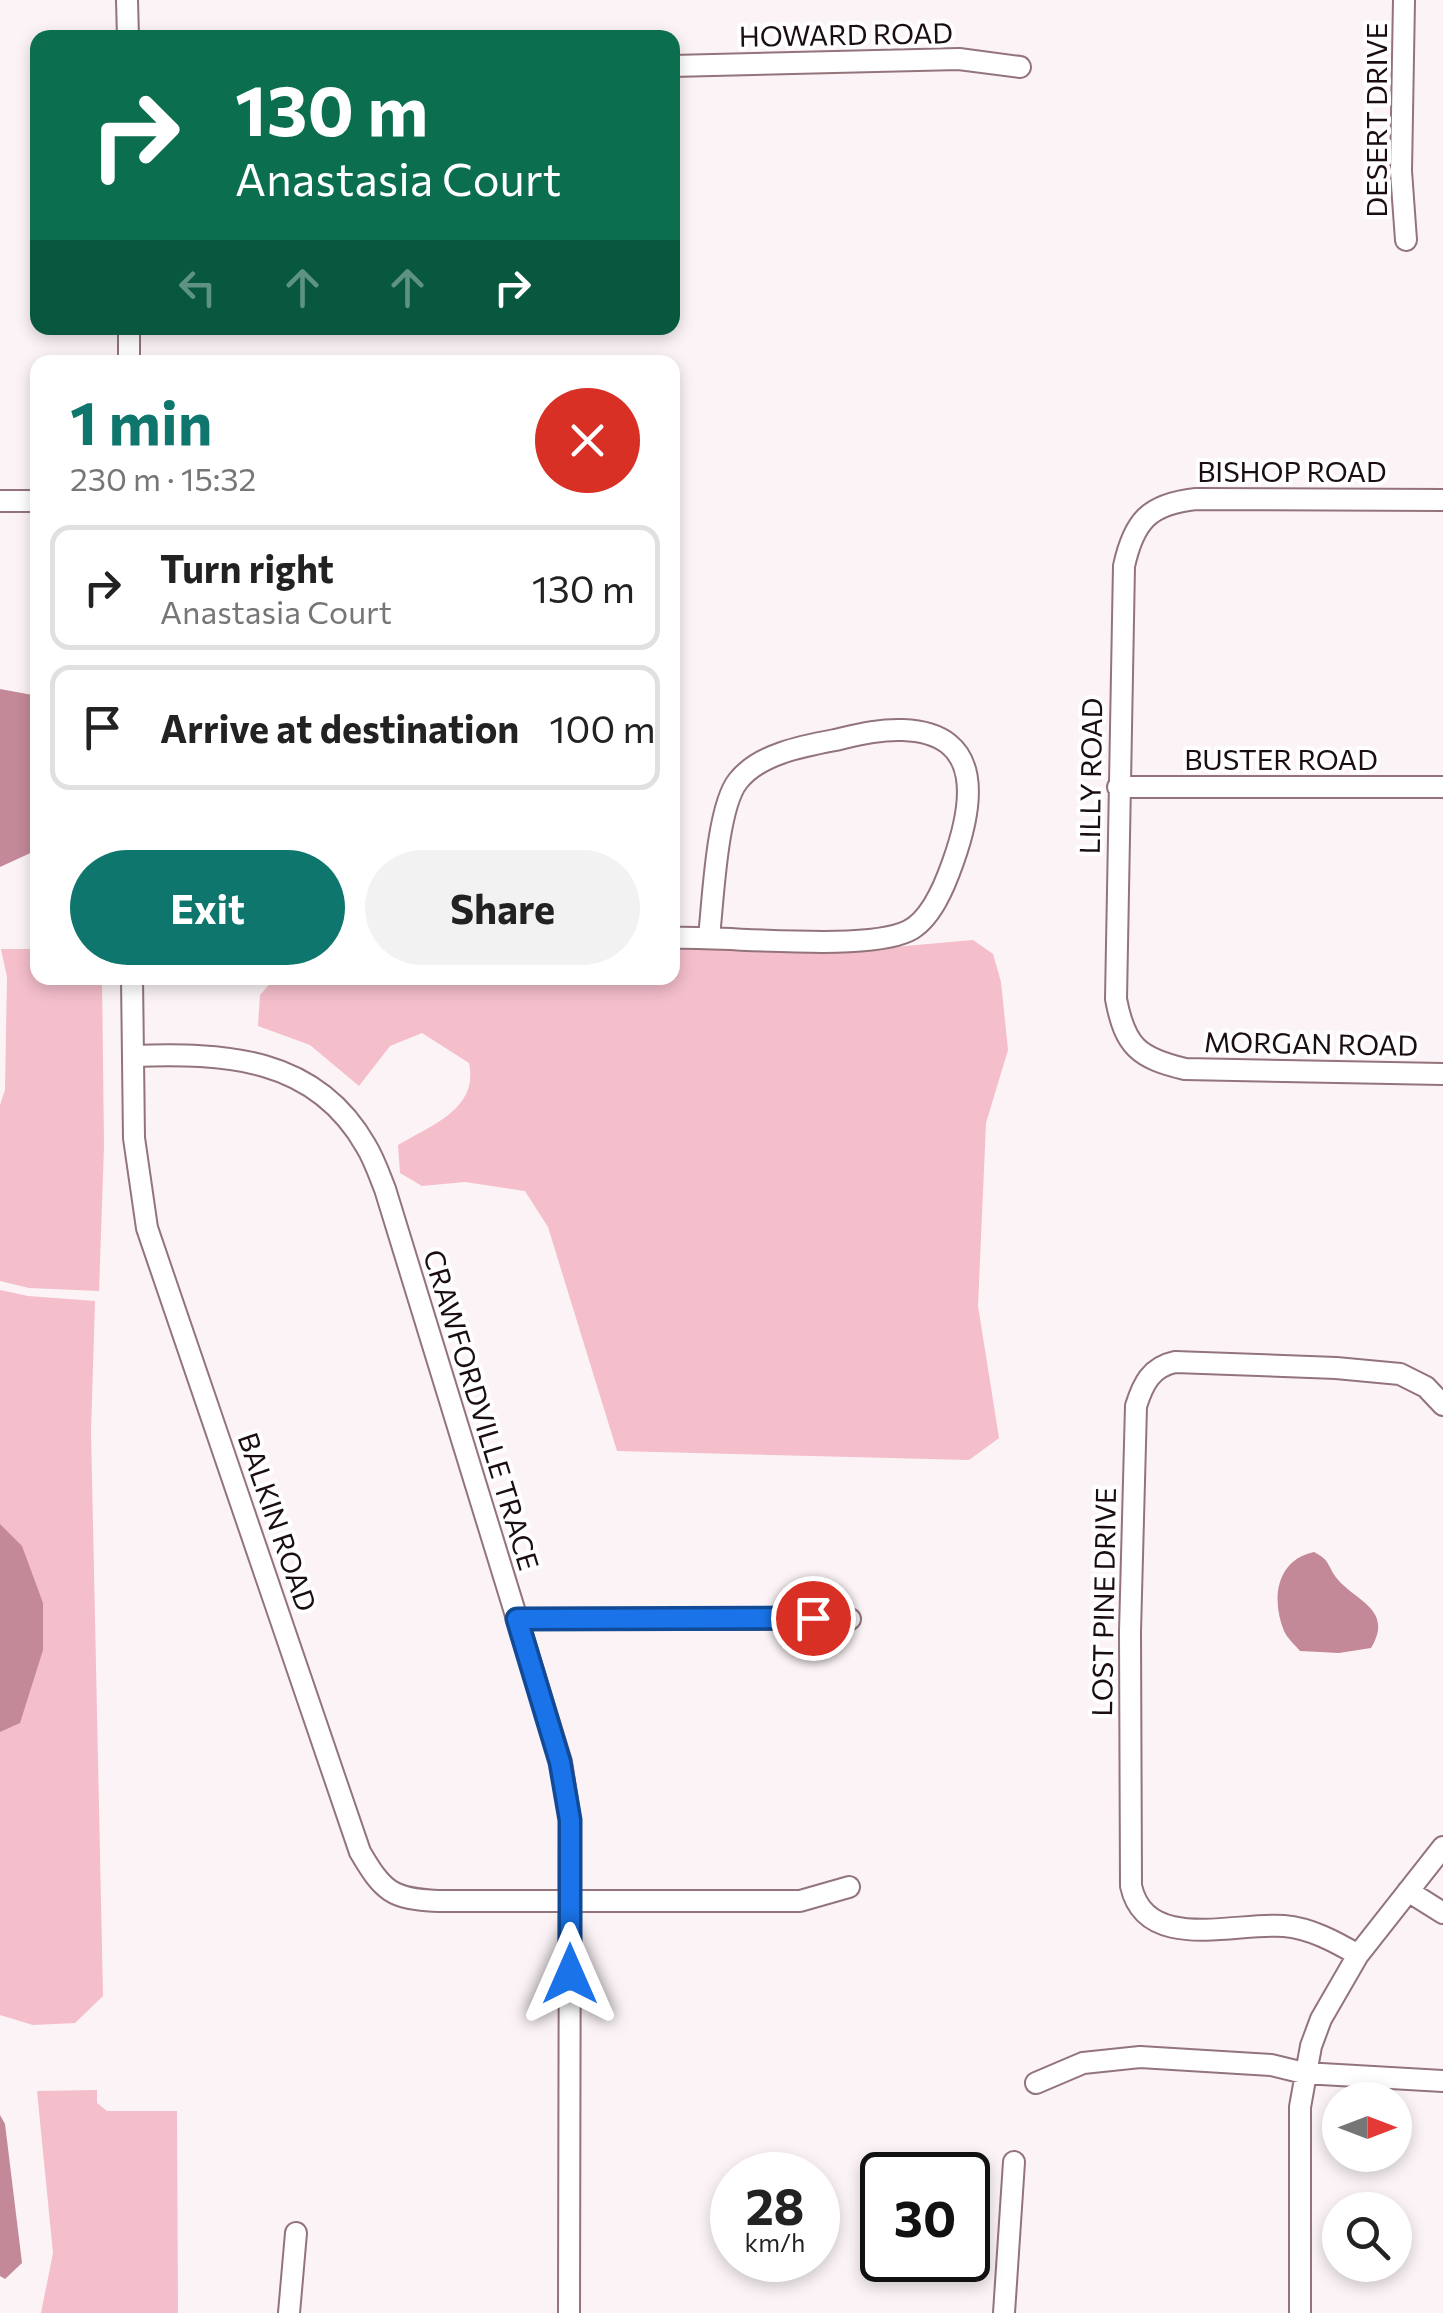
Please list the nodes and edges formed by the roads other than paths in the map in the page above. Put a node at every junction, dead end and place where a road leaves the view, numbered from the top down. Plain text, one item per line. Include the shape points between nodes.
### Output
1 (128, 0) edge
2 (1404, 0) edge
3 (128, 30) edge
4 (680, 66) edge
5 (1020, 68) dead end
6 (1406, 240) dead end
7 (0, 500) edge
8 (30, 500) edge
9 (1443, 500) edge
10 (1145, 516) joint
11 (1118, 787) junction
12 (1443, 788) edge
13 (709, 937) junction
14 (680, 938) edge
15 (132, 985) edge
16 (1127, 1040) joint
17 (133, 1056) junction
18 (1443, 1074) edge
19 (1443, 1405) edge
20 (850, 1618) dead end
21 (517, 1619) junction
22 (1443, 1847) edge
23 (850, 1887) dead end
24 (1408, 1890) junction
25 (570, 1899) junction
26 (1443, 1912) edge
27 (1358, 1955) junction
28 (1304, 2073) junction
29 (1443, 2081) edge
30 (1036, 2084) dead end
31 (1014, 2162) dead end
32 (296, 2233) dead end
33 (289, 2313) edge
34 (569, 2313) edge
35 (1004, 2313) edge
36 (1300, 2313) edge

1 - 3 street
2 - 6 street, DESERT DRIVE
4 - 5 street, HOWARD ROAD via 959,59
7 - 8 street
9 - 10 street, BISHOP ROAD via 1196,498
10 - 11 street, LILLY ROAD via 1124,566
11 - 12 street, BUSTER ROAD
11 - 16 street, LILLY ROAD via 1116,1000
13 - 13 street via 874,939 910,931 946,882 966,826 968,780 955,749 928,734 876,732 798,747 739,779 726,802
13 - 14 street
15 - 17 street, BALKIN ROAD
16 - 18 street, MORGAN ROAD via 1143,1054 1185,1069
17 - 21 street, CRAWFORDVILLE TRACE via 226,1057 280,1070 340,1111 366,1144
17 - 25 street, BALKIN ROAD via 134,1138 146,1228 360,1852 379,1884 396,1896
19 - 27 street, LOST PINE DRIVE via 1400,1374 1175,1362 1155,1370 1136,1406 1130,1632 1134,1898 1150,1919 1176,1929 1285,1926
20 - 21 street
21 - 25 street, CRAWFORDVILLE TRACE via 560,1762 570,1820
22 - 24 street
23 - 25 street, BALKIN ROAD via 800,1901
24 - 26 street
24 - 27 street
25 - 34 street, CRAWFORDVILLE TRACE
27 - 28 street via 1321,2019
28 - 29 street
28 - 30 street via 1140,2056 1083,2063
28 - 36 street
31 - 35 street
32 - 33 street

